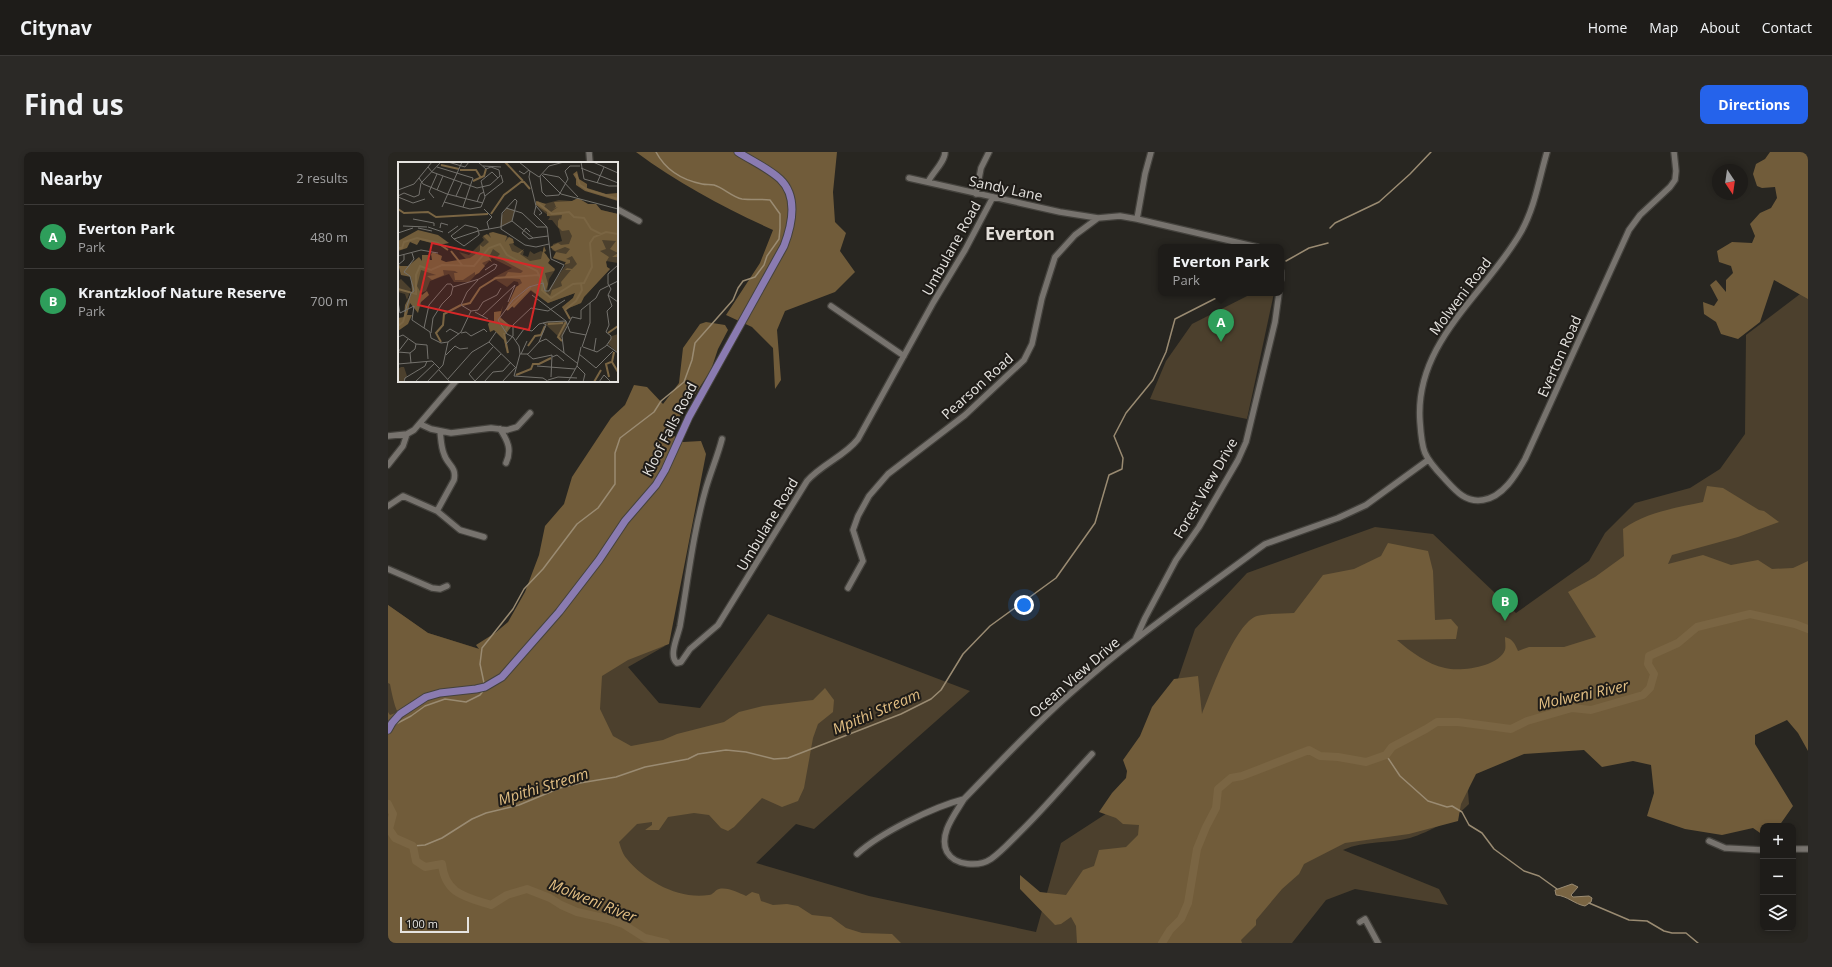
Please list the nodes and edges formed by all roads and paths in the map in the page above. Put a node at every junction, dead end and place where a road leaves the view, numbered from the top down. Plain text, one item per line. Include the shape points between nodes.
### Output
1 (589, 152) edge
2 (738, 152) edge
3 (945, 152) edge
4 (989, 152) edge
5 (1151, 152) edge
6 (1547, 152) edge
7 (1674, 152) edge
8 (590, 162) edge
9 (909, 178) dead end
10 (928, 182) junction
11 (976, 194) junction
12 (993, 197) junction
13 (618, 210) edge
14 (1098, 218) junction
15 (1138, 219) junction
16 (639, 221) dead end
17 (1244, 244) edge
18 (1279, 296) edge
19 (830, 306) dead end
20 (904, 356) junction
21 (455, 382) edge
22 (530, 413) dead end
23 (420, 424) junction
24 (500, 430) junction
25 (440, 431) junction
26 (407, 434) junction
27 (388, 436) edge
28 (722, 438) dead end
29 (1428, 460) junction
30 (506, 463) dead end
31 (388, 465) edge
32 (388, 506) edge
33 (437, 511) junction
34 (484, 537) dead end
35 (388, 570) edge
36 (447, 586) dead end
37 (848, 588) dead end
38 (1136, 638) junction
39 (390, 726) edge
40 (1092, 754) dead end
41 (964, 799) junction
42 (1709, 841) dead end
43 (1796, 849) edge
44 (1808, 849) edge
45 (1760, 850) edge
46 (858, 854) dead end
47 (1360, 922) dead end
48 (1378, 943) edge

1 - 8 street
2 - 39 main road, Kloof Falls Road via 785,184 792,204 792,223 784,246 689,417 661,477 559,612 502,677 480,688 426,696 400,714
3 - 10 street via 945,158
4 - 11 street via 981,168
5 - 15 street
6 - 29 street, Molweni Road via 1535,199 1522,230 1489,278 1446,332 1427,367 1421,387 1419,412 1422,446
7 - 29 street, Everton Road via 1674,180 1670,188 1640,215 1629,230 1525,459 1508,484 1487,500 1468,500 1455,491
9 - 10 street, Sandy Lane
10 - 11 street, Sandy Lane
11 - 12 street, Sandy Lane
12 - 14 street, Sandy Lane
12 - 20 street, Umbulane Road
13 - 16 street
14 - 15 street via 1120,216
14 - 37 street, Pearson Road via 1075,235 1055,257 1042,298 1032,344 1024,360 965,415 888,474 869,496 853,530 863,561
15 - 17 street
18 - 38 street, Forest View Drive via 1275,322 1246,442 1199,527 1176,560
19 - 20 street
20 - 28 street, Umbulane Road via 858,439 807,481 718,625 690,648 681,662 677,663 672,656 695,538 706,489
21 - 23 street
22 - 24 street via 517,427
23 - 25 street
23 - 26 street
24 - 25 street via 491,428 457,433
24 - 30 street via 509,446 510,452
25 - 33 street via 444,456 453,467 455,475
26 - 27 street
26 - 31 street via 403,446
29 - 38 street, Ocean View Drive via 1366,505 1338,518 1265,544
32 - 33 street via 402,496
33 - 34 street via 460,530
35 - 36 street via 432,588 440,589
38 - 41 street, Ocean View Drive via 1071,692
40 - 41 street, Ocean View Drive via 1031,821 1000,851 981,864 954,859 945,845 949,825
41 - 46 street via 936,809 879,836
42 - 45 street via 1725,848
43 - 44 street
47 - 48 street via 1365,919

